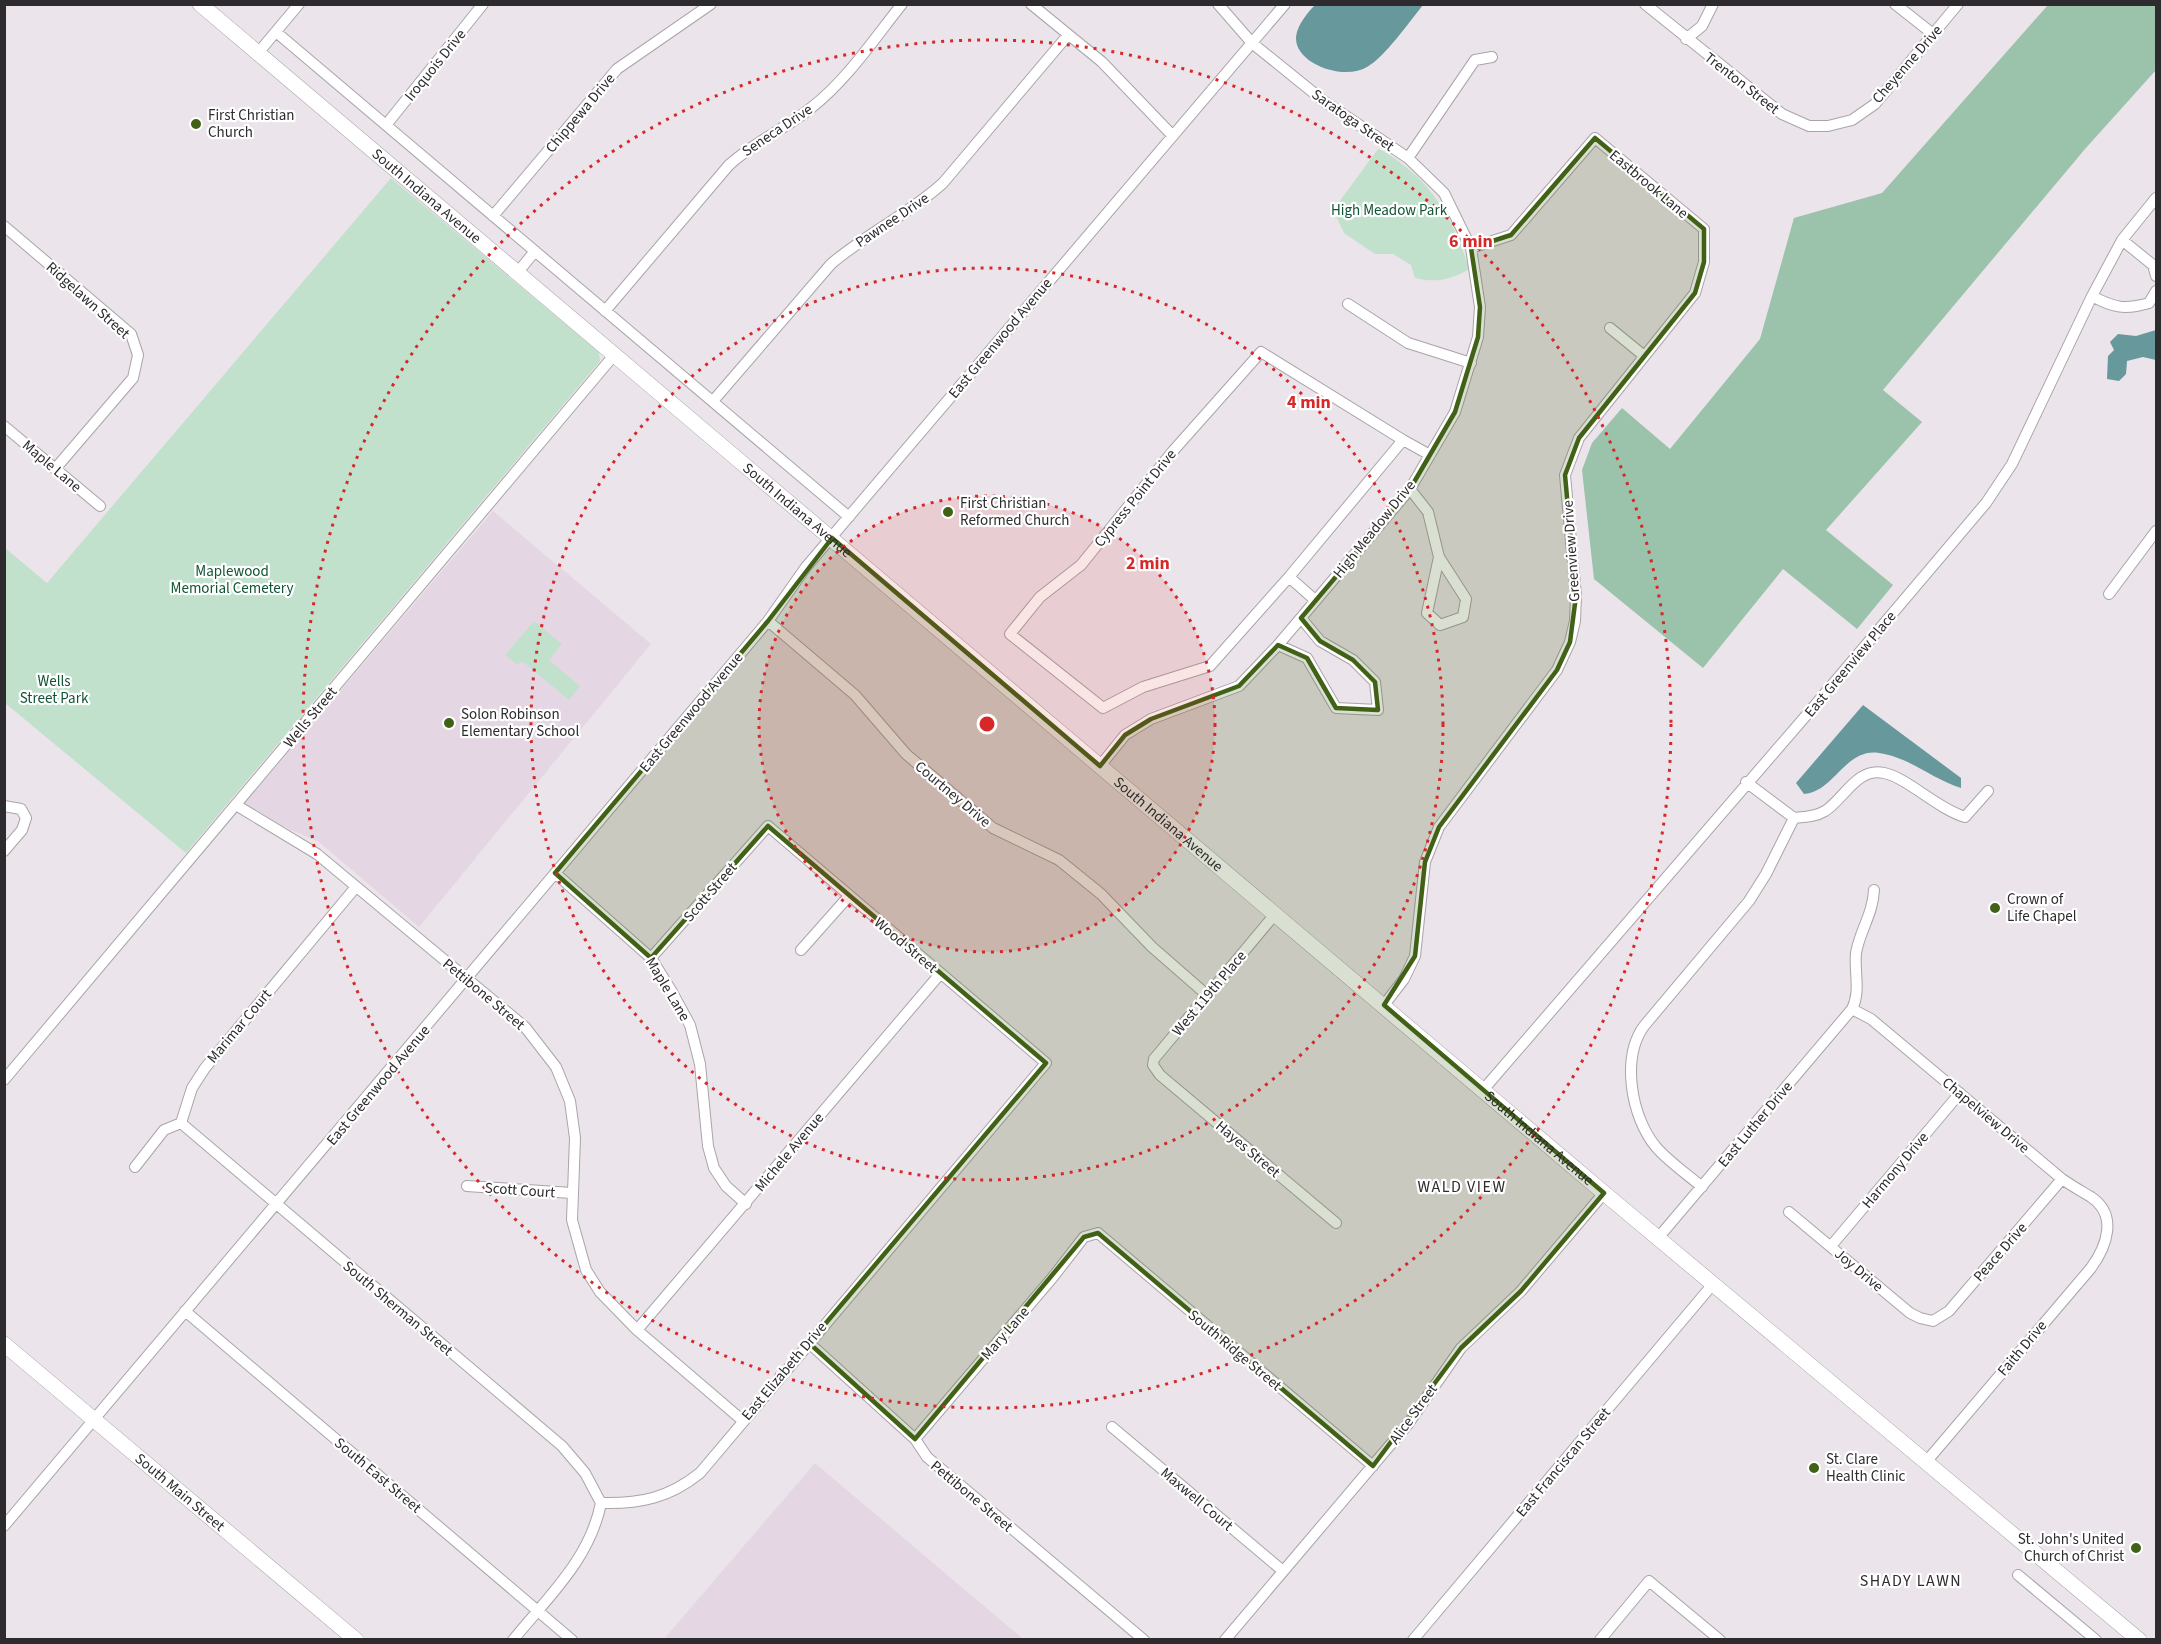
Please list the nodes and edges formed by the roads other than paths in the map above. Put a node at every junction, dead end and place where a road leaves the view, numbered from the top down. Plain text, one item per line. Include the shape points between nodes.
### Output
1 (200, 4) edge
2 (298, 4) edge
3 (483, 4) edge
4 (711, 4) edge
5 (902, 4) edge
6 (1031, 4) edge
7 (1218, 4) edge
8 (1285, 4) edge
9 (1645, 4) edge
10 (1713, 4) edge
11 (1895, 4) edge
12 (1958, 4) edge
13 (276, 32) junction
14 (1933, 34) junction
15 (1068, 35) junction
16 (1686, 39) junction
17 (1252, 43) junction
18 (258, 53) junction
19 (1492, 57) dead end
20 (1852, 120) joint
21 (386, 125) junction
22 (1172, 135) junction
23 (1408, 158) junction
24 (2157, 198) edge
25 (493, 216) junction
26 (4, 226) edge
27 (1704, 229) joint
28 (2122, 240) junction
29 (1471, 248) junction
30 (535, 251) junction
31 (518, 272) junction
32 (2157, 276) edge
33 (2157, 291) edge
34 (2092, 296) junction
35 (1348, 304) dead end
36 (2153, 305) edge
37 (605, 311) junction
38 (1610, 328) dead end
39 (615, 354) junction
40 (1643, 355) junction
41 (1471, 363) junction
42 (713, 401) junction
43 (4, 426) edge
44 (1403, 440) junction
45 (1430, 455) junction
46 (55, 469) junction
47 (1410, 489) junction
48 (100, 506) dead end
49 (849, 517) junction
50 (2157, 531) edge
51 (832, 538) junction
52 (1439, 557) junction
53 (1289, 577) junction
54 (2109, 594) dead end
55 (1315, 600) junction
56 (1301, 618) junction
57 (768, 621) junction
58 (1278, 645) junction
59 (1100, 766) junction
60 (1746, 782) junction
61 (1988, 791) dead end
62 (4, 806) edge
63 (236, 806) junction
64 (1794, 818) junction
65 (768, 826) joint
66 (4, 851) edge
67 (555, 873) junction
68 (355, 888) junction
69 (1874, 890) dead end
70 (848, 897) junction
71 (1276, 913) junction
72 (801, 950) dead end
73 (651, 958) junction
74 (940, 974) junction
75 (467, 980) junction
76 (1207, 996) junction
77 (1384, 1005) junction
78 (1852, 1009) junction
79 (1046, 1063) joint
80 (1160, 1075) joint
81 (4, 1080) edge
82 (1483, 1090) junction
83 (1960, 1093) junction
84 (181, 1123) junction
85 (135, 1167) dead end
86 (2062, 1179) junction
87 (467, 1186) dead end
88 (1702, 1187) junction
89 (572, 1193) junction
90 (1604, 1193) junction
91 (746, 1204) junction
92 (276, 1206) junction
93 (1790, 1212) dead end
94 (1336, 1222) dead end
95 (2108, 1229) joint
96 (1098, 1233) joint
97 (1658, 1238) junction
98 (1831, 1246) junction
99 (1713, 1284) junction
100 (185, 1311) junction
101 (1933, 1321) joint
102 (637, 1330) junction
103 (809, 1343) junction
104 (4, 1344) edge
105 (94, 1419) junction
106 (742, 1420) junction
107 (1112, 1428) dead end
108 (915, 1439) junction
109 (1926, 1462) junction
110 (1373, 1466) junction
111 (601, 1503) junction
112 (4, 1526) edge
113 (1283, 1571) junction
114 (2018, 1575) dead end
115 (537, 1610) junction
116 (1417, 1638) edge
117 (356, 1640) edge
118 (513, 1640) edge
119 (572, 1640) edge
120 (1144, 1640) edge
121 (1226, 1640) edge
122 (1600, 1640) edge
123 (1720, 1640) edge
124 (2096, 1640) edge
125 (2139, 1640) edge

1 - 18 main road, South Indiana Avenue
2 - 13 street
3 - 21 street, Iroquois Drive
4 - 25 street, Chippewa Drive via 617,69
5 - 37 street, Seneca Drive via 836,85 811,108 746,149 729,165
6 - 15 street
7 - 17 street, Saratoga Street
8 - 17 street, East Greenwood Avenue
9 - 16 street, Trenton Street
10 - 16 street via 1702,26
11 - 14 street
12 - 14 street, Cheyenne Drive
13 - 18 street
13 - 21 street
14 - 20 street, Cheyenne Drive via 1875,104
15 - 22 street via 1102,62
15 - 42 street, Pawnee Drive via 943,183 831,264
16 - 20 street, Trenton Street via 1782,114 1809,126
17 - 22 street, East Greenwood Avenue
17 - 23 street, Saratoga Street via 1325,102
18 - 31 main road, South Indiana Avenue
19 - 23 street via 1475,60
21 - 25 street
22 - 49 street, East Greenwood Avenue
23 - 29 street, Saratoga Street via 1444,193
24 - 28 street, East Greenview Place
25 - 30 street
26 - 46 street, Ridgelawn Street via 131,334 138,355 133,378
27 - 29 street, Eastbrook Lane via 1595,138 1511,235
27 - 40 street, Greenview Drive via 1704,262 1695,293
28 - 32 street via 2153,265
28 - 34 street, East Greenview Place
29 - 41 street, High Meadow Drive via 1480,307
30 - 31 street
30 - 37 street
31 - 39 main road, South Indiana Avenue
33 - 36 street
34 - 36 street via 2109,305 2130,309
34 - 60 street, East Greenview Place via 2012,464 1986,503
35 - 41 street via 1408,344
37 - 42 street
38 - 40 street
39 - 51 main road, South Indiana Avenue
39 - 63 street, Wells Street
40 - 77 street, Greenview Drive via 1579,438 1565,475 1576,596 1570,642 1557,670 1439,827 1425,862 1415,956 1404,979
41 - 45 street, High Meadow Drive via 1455,412
42 - 49 street
43 - 46 street, Maple Lane
44 - 45 street
44 - 53 street, Cypress Point Drive
44 - 53 street, Cypress Point Drive via 1261,352 1173,451 1081,565 1040,597 1010,634 1103,708 1143,687 1210,666
45 - 47 street, High Meadow Drive
46 - 48 street, Maple Lane
47 - 52 street via 1428,512
47 - 55 street, High Meadow Drive
49 - 51 street, East Greenwood Avenue
50 - 54 street
51 - 57 street, East Greenwood Avenue
51 - 59 main road, South Indiana Avenue
52 - 52 street via 1466,599 1463,617 1440,625 1426,613
53 - 55 street
55 - 56 street, High Meadow Drive
56 - 58 street, High Meadow Drive
56 - 58 street via 1320,641 1353,660 1375,682 1378,710 1336,708 1307,658
57 - 67 street, East Greenwood Avenue
57 - 76 street, Courtney Drive via 855,694 906,754 993,828 1059,861 1101,894
58 - 59 street, High Meadow Drive via 1239,686 1150,719 1125,735
59 - 71 main road, South Indiana Avenue
60 - 64 street
60 - 82 street, East Greenview Place
61 - 64 street via 1965,817 1948,812 1890,775 1876,772 1860,778 1822,812
62 - 66 street via 21,809 26,818 22,830
63 - 68 street, Pettibone Street via 317,854
63 - 81 street, Wells Street
64 - 88 street via 1749,901 1644,1026 1632,1048 1631,1079 1645,1129 1662,1153
65 - 70 street, Wood Street
65 - 73 street, Scott Street
67 - 73 street, Maple Lane
67 - 75 street, East Greenwood Avenue
68 - 75 street, Pettibone Street
68 - 84 street, Marimar Court via 205,1068 192,1088
69 - 78 street via 1870,917 1857,949
70 - 72 street
70 - 74 street, Wood Street
71 - 76 street, West 119th Place
71 - 77 main road, South Indiana Avenue
73 - 91 street, Maple Lane via 690,1025 700,1064 708,1146 714,1168
74 - 79 street, Wood Street
74 - 91 street, Michele Avenue
75 - 89 street, Pettibone Street via 525,1027 556,1067 570,1101 575,1138
75 - 92 street, East Greenwood Avenue
76 - 80 street, West 119th Place via 1154,1059 1152,1065
77 - 82 main road, South Indiana Avenue
78 - 83 street, Chapelview Drive via 1871,1019
78 - 88 street, East Luther Drive
79 - 103 street, East Elizabeth Drive
80 - 94 street, Hayes Street
82 - 90 main road, South Indiana Avenue
83 - 86 street, Chapelview Drive
83 - 98 street, Harmony Drive
84 - 85 street via 164,1130
84 - 92 street, South Sherman Street
86 - 95 street, Chapelview Drive via 2097,1203 2106,1215
86 - 101 street, Peace Drive via 1949,1311
87 - 89 street, Scott Court
88 - 97 street, East Luther Drive
89 - 102 street, Pettibone Street via 572,1220 586,1269 600,1292
90 - 97 main road, South Indiana Avenue
90 - 110 street, Alice Street via 1521,1291 1461,1348
91 - 102 street, Michele Avenue
92 - 100 street, East Greenwood Avenue
92 - 111 street, South Sherman Street via 562,1446 585,1473
93 - 98 street, Joy Drive
95 - 109 street, Faith Drive via 2106,1244 2091,1268
96 - 108 street, Mary Lane via 1084,1237
96 - 110 street, South Ridge Street
97 - 99 main road, South Indiana Avenue
98 - 101 street, Joy Drive via 1910,1313
99 - 109 main road, South Indiana Avenue
99 - 116 street, East Franciscan Street
100 - 105 street, East Greenwood Avenue
100 - 115 street, South East Street
102 - 106 street, Pettibone Street
103 - 106 street, East Elizabeth Drive
103 - 108 street, Pettibone Street
104 - 105 main road, South Main Street
105 - 112 street, East Greenwood Avenue
105 - 117 main road, South Main Street
106 - 111 street, East Elizabeth Drive via 700,1473 680,1489 633,1504
107 - 113 street, Maxwell Court
108 - 120 street, Pettibone Street via 927,1458
109 - 125 main road, South Indiana Avenue
110 - 113 street, Alice Street
111 - 115 street via 597,1525 586,1549
113 - 121 street, Alice Street
114 - 124 street
115 - 118 street
115 - 119 street, South East Street
122 - 123 street via 1649,1581

